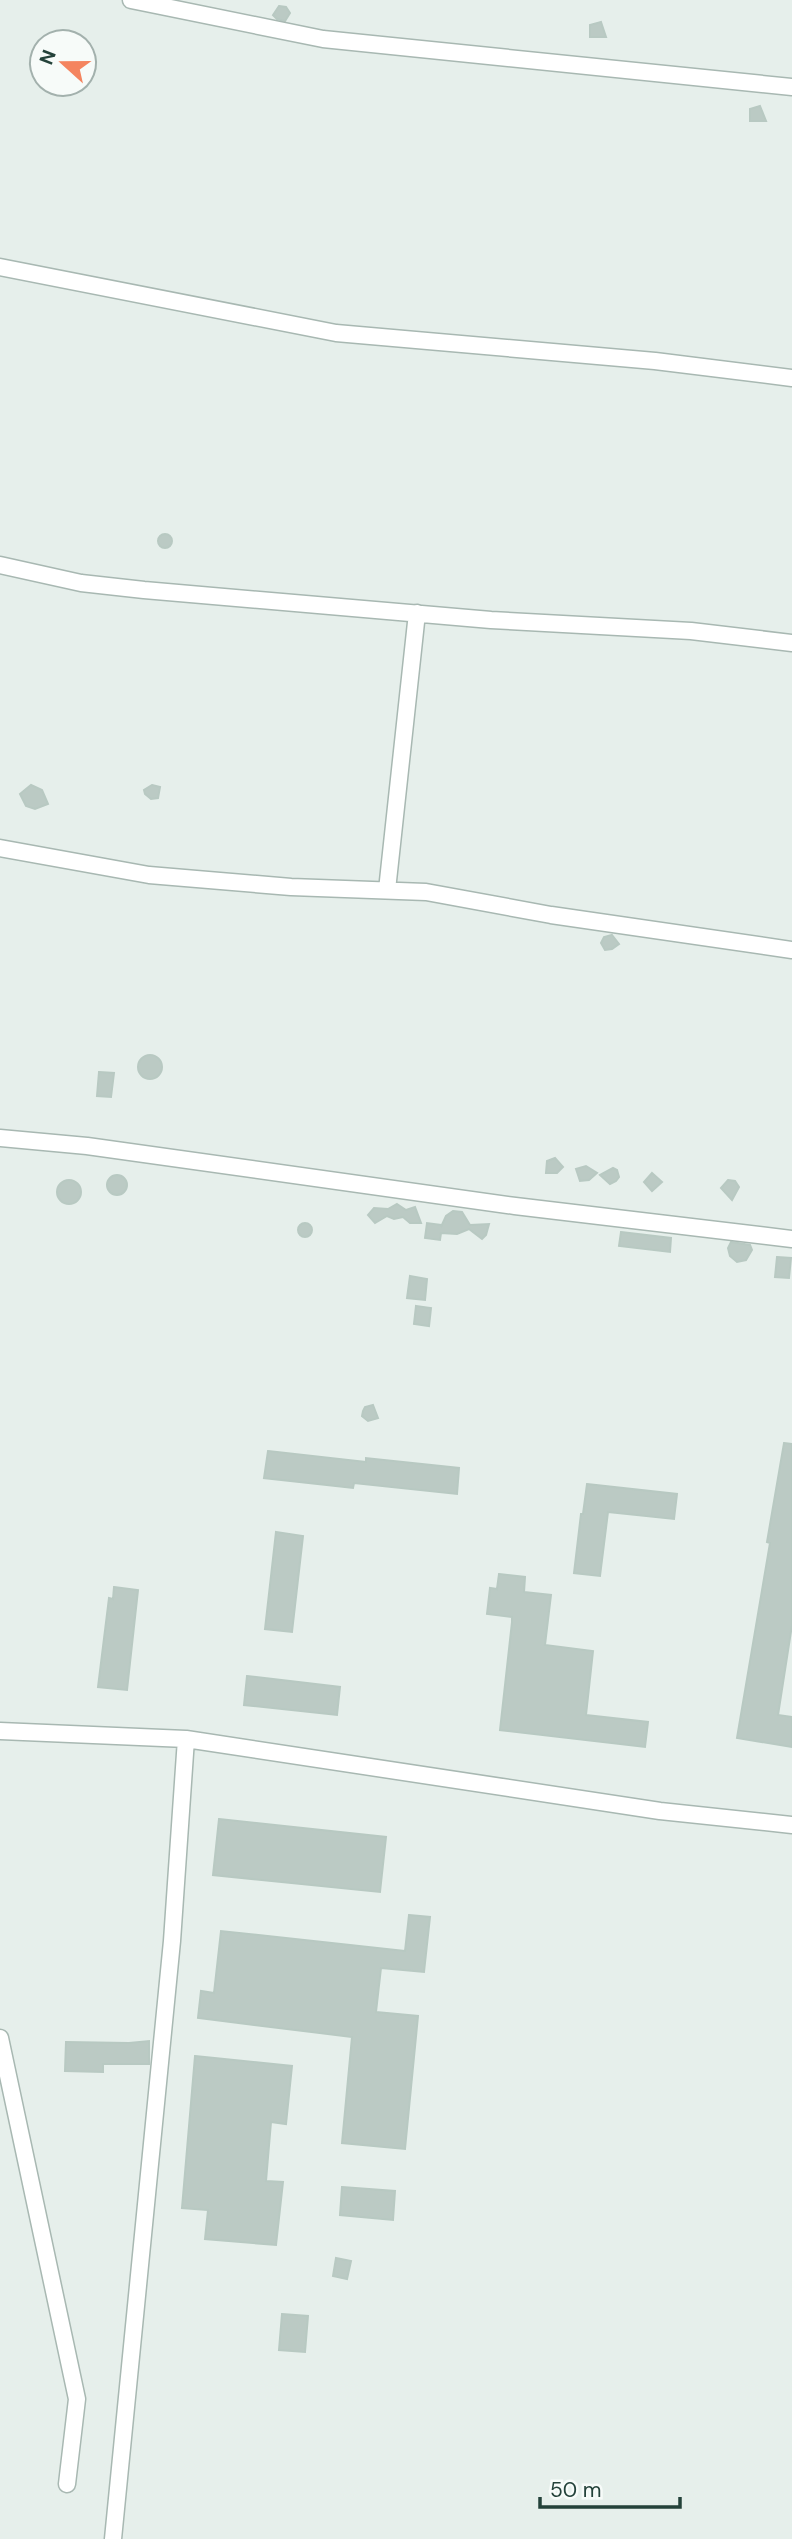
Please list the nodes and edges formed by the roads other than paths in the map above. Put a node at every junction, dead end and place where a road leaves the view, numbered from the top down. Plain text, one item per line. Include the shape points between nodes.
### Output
1 (131, 0) edge
2 (792, 87) edge
3 (0, 267) edge
4 (792, 378) edge
5 (0, 565) edge
6 (417, 613) junction
7 (792, 643) edge
8 (0, 848) edge
9 (387, 890) junction
10 (792, 950) edge
11 (0, 1138) edge
12 (792, 1239) edge
13 (0, 1731) edge
14 (186, 1739) junction
15 (792, 1825) edge
16 (0, 2038) edge
17 (67, 2484) dead end
18 (113, 2539) edge

1 - 2 street via 323,39
3 - 4 street via 336,333
5 - 6 street via 93,584
6 - 7 street via 691,631
6 - 9 street
8 - 9 street via 149,875
9 - 10 street via 426,892
11 - 12 street
13 - 14 street
14 - 15 street via 660,1811
14 - 18 street via 172,1941
16 - 17 street via 76,2399

